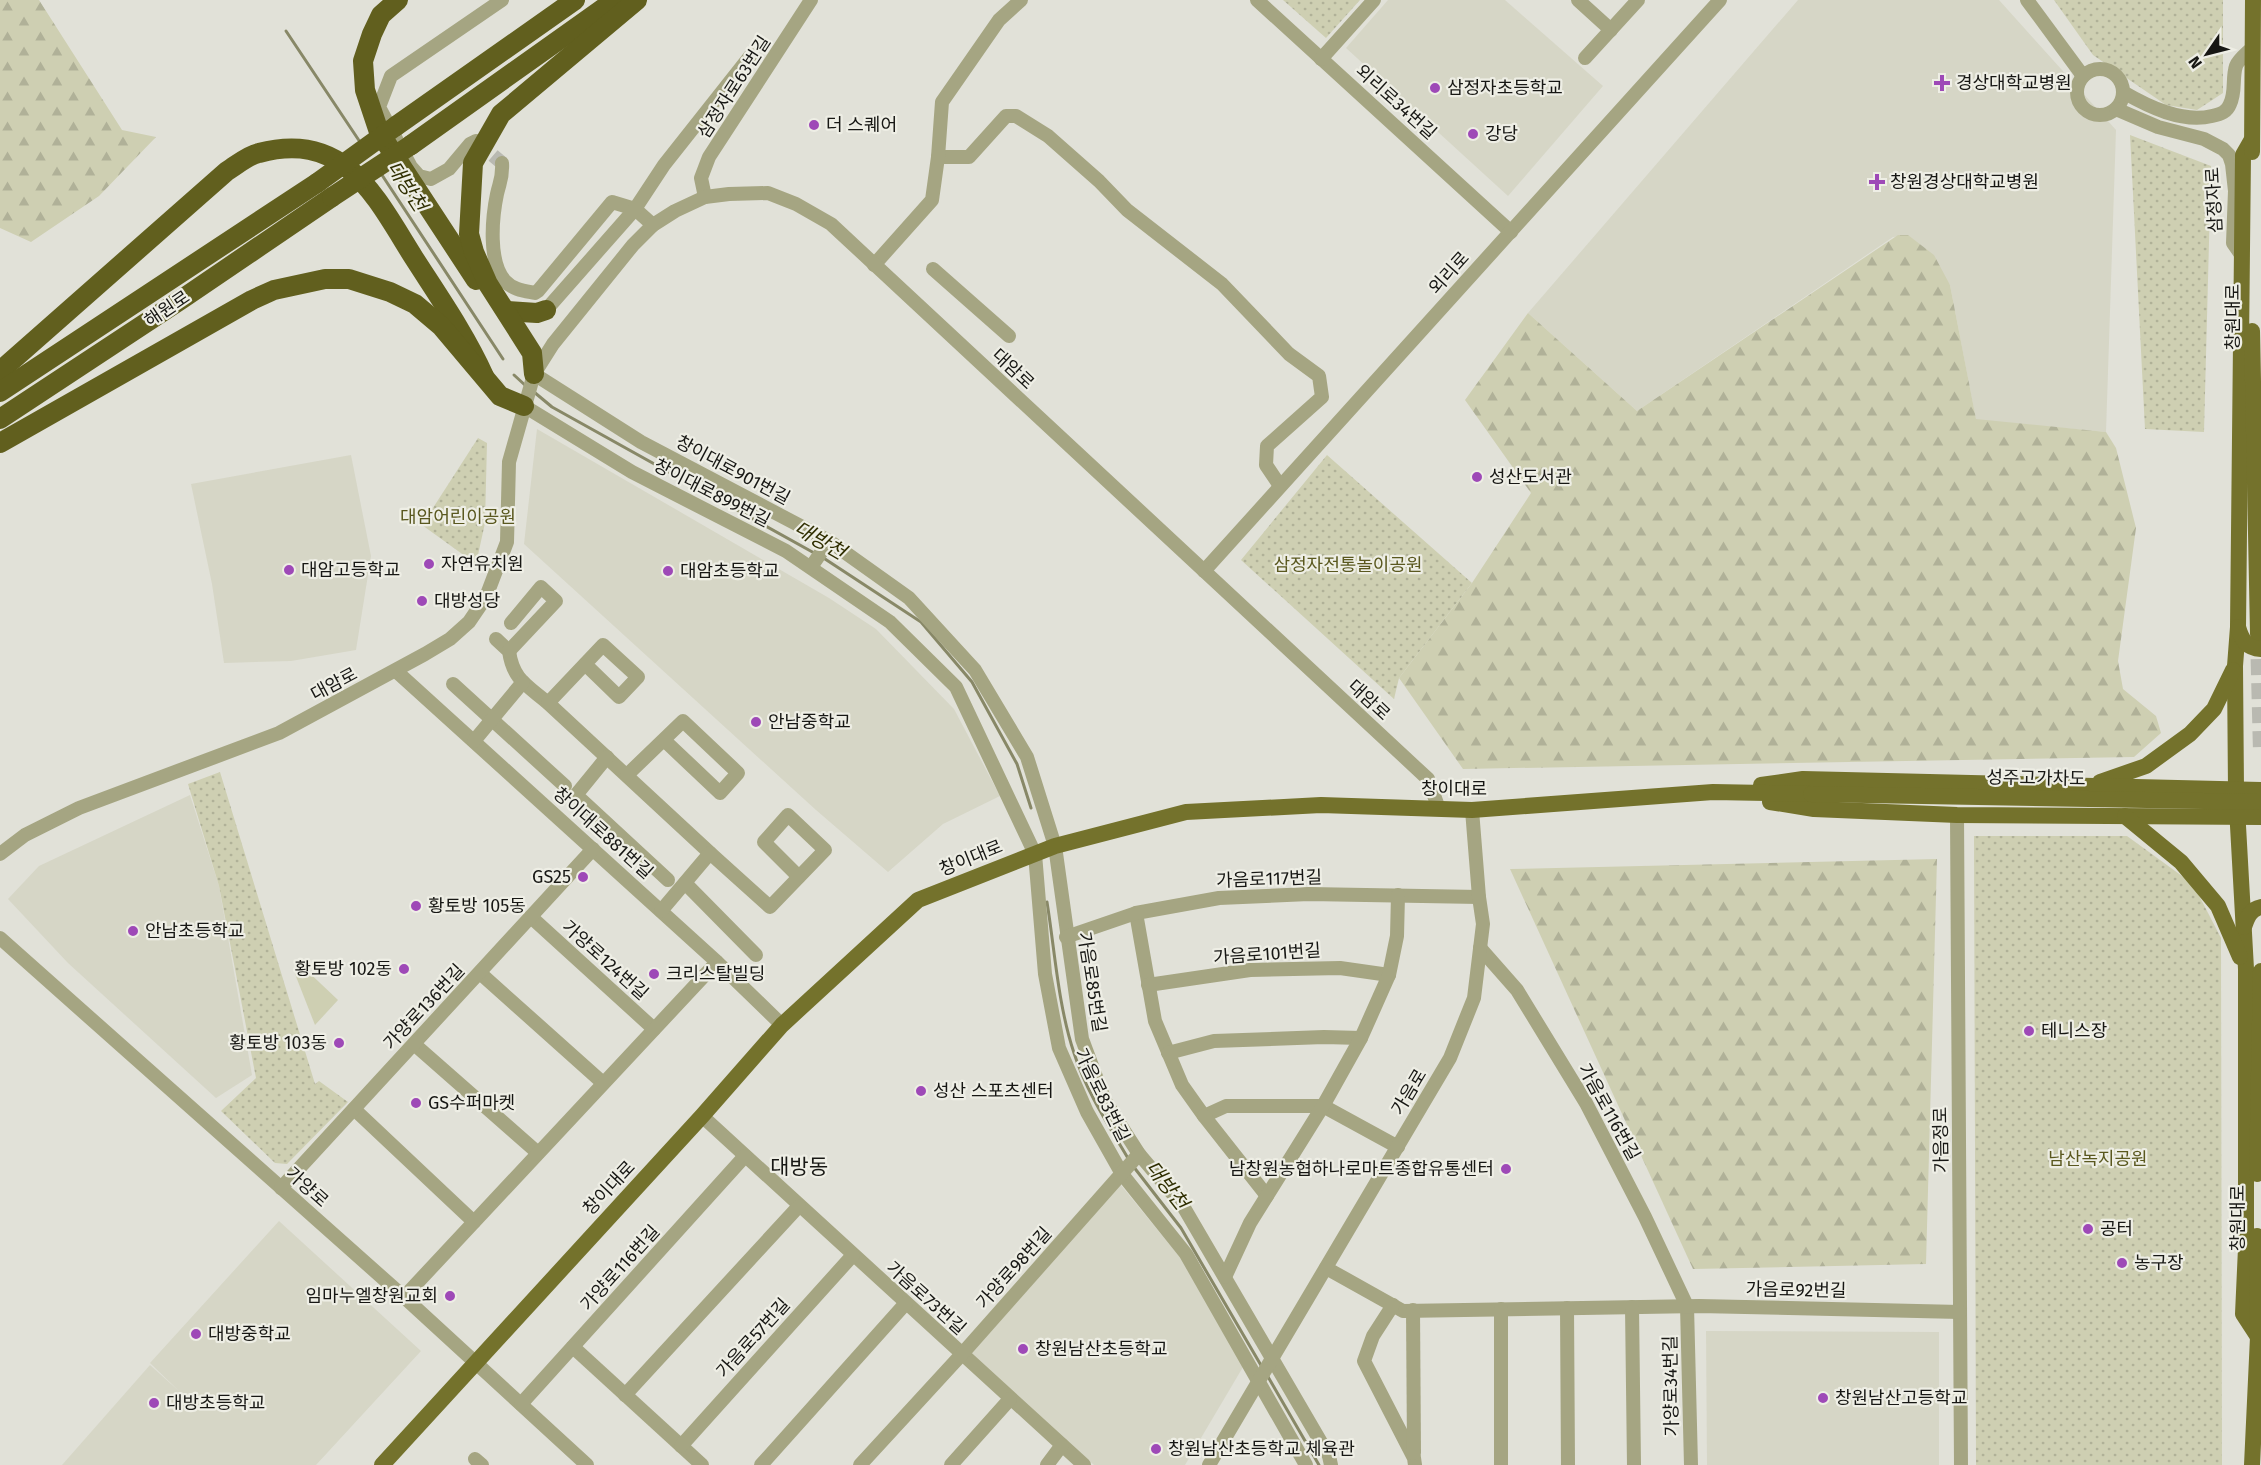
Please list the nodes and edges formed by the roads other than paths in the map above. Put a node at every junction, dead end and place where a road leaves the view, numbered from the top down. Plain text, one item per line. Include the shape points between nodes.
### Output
1 (398, 0) edge
2 (502, 0) edge
3 (575, 0) edge
4 (615, 0) edge
5 (637, 0) edge
6 (811, 0) edge
7 (1021, 0) edge
8 (1257, 0) edge
9 (1374, 0) edge
10 (1578, 0) edge
11 (1638, 0) edge
12 (1720, 0) edge
13 (2027, 0) edge
14 (2253, 0) edge
15 (1611, 30) junction
16 (2251, 49) junction
17 (751, 55) dead end
18 (1585, 58) dead end
19 (1321, 59) junction
20 (2083, 76) junction
21 (2123, 92) junction
22 (2116, 109) junction
23 (476, 141) dead end
24 (2252, 141) junction
25 (938, 157) junction
26 (502, 163) dead end
27 (705, 197) junction
28 (635, 209) junction
29 (653, 225) junction
30 (1511, 231) junction
31 (2242, 256) junction
32 (874, 265) junction
33 (933, 269) dead end
34 (546, 310) joint
35 (506, 311) junction
36 (1009, 336) dead end
37 (0, 371) edge
38 (534, 374) junction
39 (484, 376) junction
40 (0, 392) edge
41 (524, 406) junction
42 (0, 419) edge
43 (0, 443) edge
44 (1280, 486) junction
45 (829, 541) junction
46 (811, 567) junction
47 (1204, 571) junction
48 (510, 623) dead end
49 (2238, 627) junction
50 (496, 639) dead end
51 (2260, 641) edge
52 (509, 651) junction
53 (585, 664) dead end
54 (2235, 666) junction
55 (396, 670) junction
56 (975, 670) junction
57 (523, 682) junction
58 (453, 684) dead end
59 (957, 687) junction
60 (548, 703) junction
61 (491, 719) junction
62 (664, 740) junction
63 (474, 741) junction
64 (607, 757) junction
65 (627, 775) junction
66 (565, 786) dead end
67 (2083, 786) junction
68 (2236, 790) junction
69 (2261, 790) edge
70 (1713, 792) junction
71 (1811, 794) joint
72 (2261, 802) edge
73 (1439, 809) junction
74 (1472, 810) junction
75 (1957, 815) junction
76 (2125, 816) junction
77 (2261, 817) edge
78 (2239, 819) junction
79 (1055, 846) junction
80 (593, 849) junction
81 (710, 853) junction
82 (0, 854) edge
83 (1035, 854) junction
84 (799, 877) junction
85 (668, 880) dead end
86 (685, 883) junction
87 (1398, 896) junction
88 (1479, 897) junction
89 (2261, 907) edge
90 (661, 911) junction
91 (1136, 913) junction
92 (531, 917) junction
93 (2242, 930) junction
94 (1066, 937) junction
95 (0, 938) edge
96 (1480, 948) junction
97 (756, 954) dead end
98 (717, 962) junction
99 (2253, 970) edge
100 (480, 973) junction
101 (1389, 975) junction
102 (1148, 985) junction
103 (783, 1025) junction
104 (654, 1029) junction
105 (1361, 1038) junction
106 (414, 1044) junction
107 (1168, 1053) junction
108 (603, 1083) junction
109 (1323, 1106) junction
110 (354, 1109) junction
111 (702, 1116) junction
112 (1204, 1116) junction
113 (1398, 1147) junction
114 (538, 1154) junction
115 (1139, 1154) junction
116 (745, 1156) junction
117 (1122, 1174) junction
118 (281, 1188) junction
119 (1267, 1196) junction
120 (799, 1206) junction
121 (474, 1222) junction
122 (853, 1255) junction
123 (1326, 1268) junction
124 (1225, 1277) junction
125 (404, 1297) junction
126 (906, 1304) junction
127 (1393, 1305) junction
128 (1687, 1306) junction
129 (1632, 1307) junction
130 (1567, 1308) junction
131 (1501, 1309) junction
132 (1413, 1310) junction
133 (1959, 1312) junction
134 (573, 1347) junction
135 (962, 1354) junction
136 (1271, 1361) junction
137 (475, 1362) junction
138 (1259, 1380) junction
139 (625, 1395) junction
140 (1010, 1399) junction
141 (521, 1404) junction
142 (1062, 1445) junction
143 (681, 1446) junction
144 (1415, 1462) edge
145 (382, 1465) edge
146 (587, 1465) edge
147 (702, 1465) edge
148 (761, 1465) edge
149 (860, 1465) edge
150 (951, 1465) edge
151 (1047, 1465) edge
152 (1084, 1465) edge
153 (1209, 1465) edge
154 (1306, 1465) edge
155 (1331, 1465) edge
156 (1501, 1465) edge
157 (1568, 1465) edge
158 (1634, 1465) edge
159 (1691, 1465) edge
160 (1961, 1465) edge
161 (2252, 1465) edge

1 - 38 highway via 381,15 363,61 365,90 380,132
2 - 23 street via 391,76 379,107 419,176 431,179 448,169
3 - 40 highway, 해원로, bridge via 317,183
4 - 42 highway, 해원로, bridge via 411,145
5 - 35 highway via 501,114 473,163 469,234 488,284
6 - 27 street, 삼정자로63번길 via 709,157 701,178
7 - 25 street via 999,20 942,102
8 - 19 street, 외리로34번길
9 - 19 street
10 - 15 street
11 - 15 street
12 - 30 street, 외리로
13 - 20 street
14 - 16 main road, 창원대로
15 - 18 street
16 - 21 street via 2236,65 2233,97 2224,113 2204,118 2181,117
16 - 24 main road, 창원대로
17 - 28 street via 664,165
19 - 30 street, 외리로34번길
20 - 21 street via 2106,69 2120,79
20 - 22 street, 삼정자로 via 2077,92 2084,108 2104,115
21 - 22 street
22 - 31 street, 삼정자로 via 2158,127 2204,139 2229,155 2235,191 2234,243
24 - 31 main road via 2243,154
24 - 51 main road, 창원대로 via 2252,339
25 - 32 street via 932,200
25 - 44 street via 969,157 1005,116 1016,116 1048,136 1126,210 1222,284 1289,354 1319,376 1322,397 1267,446 1266,465
26 - 28 street via 503,178 492,234 494,256 505,281 518,290 538,291 612,202
27 - 29 street, 대암로
27 - 32 street, 대암로 via 768,193 796,204 831,224
28 - 29 street
28 - 34 street
29 - 38 street, 대암로 via 553,344
30 - 44 street, 외리로
31 - 49 main road
32 - 47 street, 대암로
33 - 36 street
34 - 35 highway
35 - 38 highway via 532,353
37 - 39 highway via 227,171 257,153 298,147 325,153 351,169 377,201 469,344
38 - 41 street, 대암로
38 - 45 street, 창이대로901번길 via 641,442
39 - 41 highway via 500,396
39 - 43 highway via 441,326 415,304 369,284 325,279 274,290 252,300
41 - 46 street, 창이대로899번길 via 632,472
41 - 55 street, 대암로 via 509,462 507,542 486,597 469,622 450,639
44 - 47 street, 외리로
45 - 46 street
45 - 56 street, 창이대로901번길 via 909,598
46 - 59 street, 창이대로899번길 via 890,622
47 - 73 street, 대암로 via 1428,779
48 - 52 street via 541,587 556,601
49 - 51 main road via 2245,644 2254,648
49 - 54 main road
50 - 52 street
52 - 57 street via 512,669
53 - 60 street
54 - 67 main road via 2214,709 2190,734 2146,766
54 - 68 main road
55 - 63 street, 창이대로881번길
55 - 82 street, 대암로 via 279,733 79,808 25,835
56 - 59 street
56 - 79 street, 창이대로901번길 via 1028,756
57 - 60 street
57 - 61 street
58 - 61 street
59 - 83 street, 창이대로899번길
60 - 64 street
61 - 63 street
61 - 66 street
62 - 62 street via 683,721 738,773 720,793
62 - 65 street
63 - 80 street, 창이대로881번길
64 - 65 street
64 - 85 street via 576,795
65 - 81 street
67 - 68 main road
67 - 70 main road via 1803,779
68 - 69 main road
68 - 78 main road
70 - 71 main road, 창이대로
70 - 74 main road, 창이대로
70 - 75 main road via 1814,809
71 - 72 main road, 성주고가차도, bridge
73 - 74 main road, 창이대로
73 - 79 main road, 창이대로 via 1321,805 1186,812
74 - 88 street, 가음로
75 - 76 main road
75 - 133 street, 가음정로
76 - 78 main road
76 - 99 main road via 2181,862 2218,906
77 - 78 main road
78 - 93 main road
79 - 83 main road, 창이대로
79 - 94 street, 가음로85번길
80 - 90 street, 창이대로881번길
80 - 92 street, 가양로136번길
81 - 84 street via 770,907
81 - 86 street
83 - 103 main road, 창이대로 via 918,900
83 - 117 street, 가음로83번길 via 1045,974 1059,1048 1087,1112
84 - 84 street via 825,850 788,815 764,842
86 - 90 street
86 - 97 street
87 - 88 street, 가음로117번길
87 - 91 street, 가음로117번길 via 1220,898
87 - 101 street via 1397,936
88 - 96 street, 가음로 via 1483,924
89 - 93 main road via 2248,914
90 - 98 street, 창이대로881번길
91 - 94 street, 가음로117번길
91 - 102 street
92 - 100 street, 가양로136번길
92 - 104 street, 가양로124번길
93 - 99 main road
94 - 115 street, 가음로85번길 via 1082,1039 1105,1101
95 - 118 street, 가양로
96 - 113 street, 가음로 via 1474,998 1450,1058
96 - 128 street, 가음로116번길 via 1517,990 1586,1103
98 - 103 street, 창이대로881번길
98 - 104 street
99 - 161 main road via 2243,1314 2258,1337
100 - 106 street, 가양로136번길
100 - 108 street
101 - 102 street, 가음로101번길 via 1340,968 1250,970
101 - 105 street
102 - 107 street via 1155,1021
103 - 111 main road, 창이대로
104 - 108 street
105 - 107 street via 1214,1041
105 - 109 street
106 - 110 street, 가양로136번길
106 - 114 street
107 - 112 street via 1182,1085
108 - 114 street
109 - 112 street via 1226,1106
109 - 113 street
109 - 119 street
110 - 118 street, 가양로136번길
110 - 121 street
111 - 116 street, 가음로73번길
111 - 137 main road, 창이대로
112 - 119 street
113 - 123 street, 가음로
114 - 121 street
115 - 117 street, 가양로98번길
115 - 124 street, 가음로85번길 via 1183,1206
116 - 120 street, 가음로73번길
116 - 134 street, 가양로116번길
117 - 135 street, 가양로98번길
117 - 138 street, 가음로83번길 via 1186,1254
118 - 125 street, 가양로
119 - 124 street
120 - 122 street, 가음로73번길
120 - 139 street
121 - 125 street
122 - 126 street, 가음로73번길
122 - 143 street, 가음로57번길
123 - 127 street, 가음로92번길
123 - 136 street, 가음로
124 - 136 street, 가음로85번길
125 - 137 street, 가양로
126 - 135 street, 가음로73번길
126 - 148 street
127 - 132 street, 가음로92번길 via 1402,1311
127 - 144 street via 1373,1336 1364,1361
128 - 129 street, 가음로92번길
128 - 133 street, 가음로92번길
128 - 159 street, 가양로34번길
129 - 130 street, 가음로92번길
129 - 158 street
130 - 131 street, 가음로92번길
130 - 157 street
131 - 132 street, 가음로92번길
131 - 156 street
132 - 144 street
133 - 160 street, 가음정로
134 - 139 street
134 - 141 street, 가양로116번길
135 - 140 street, 가음로73번길
135 - 149 street, 가양로98번길
136 - 138 street, 가음로
136 - 155 street, 가음로85번길
137 - 141 street, 가양로
137 - 145 main road, 창이대로
138 - 153 street
138 - 154 street, 가음로83번길
139 - 143 street
140 - 142 street, 가음로73번길
140 - 150 street
141 - 146 street, 가양로
142 - 151 street
142 - 152 street, 가음로73번길
143 - 147 street

